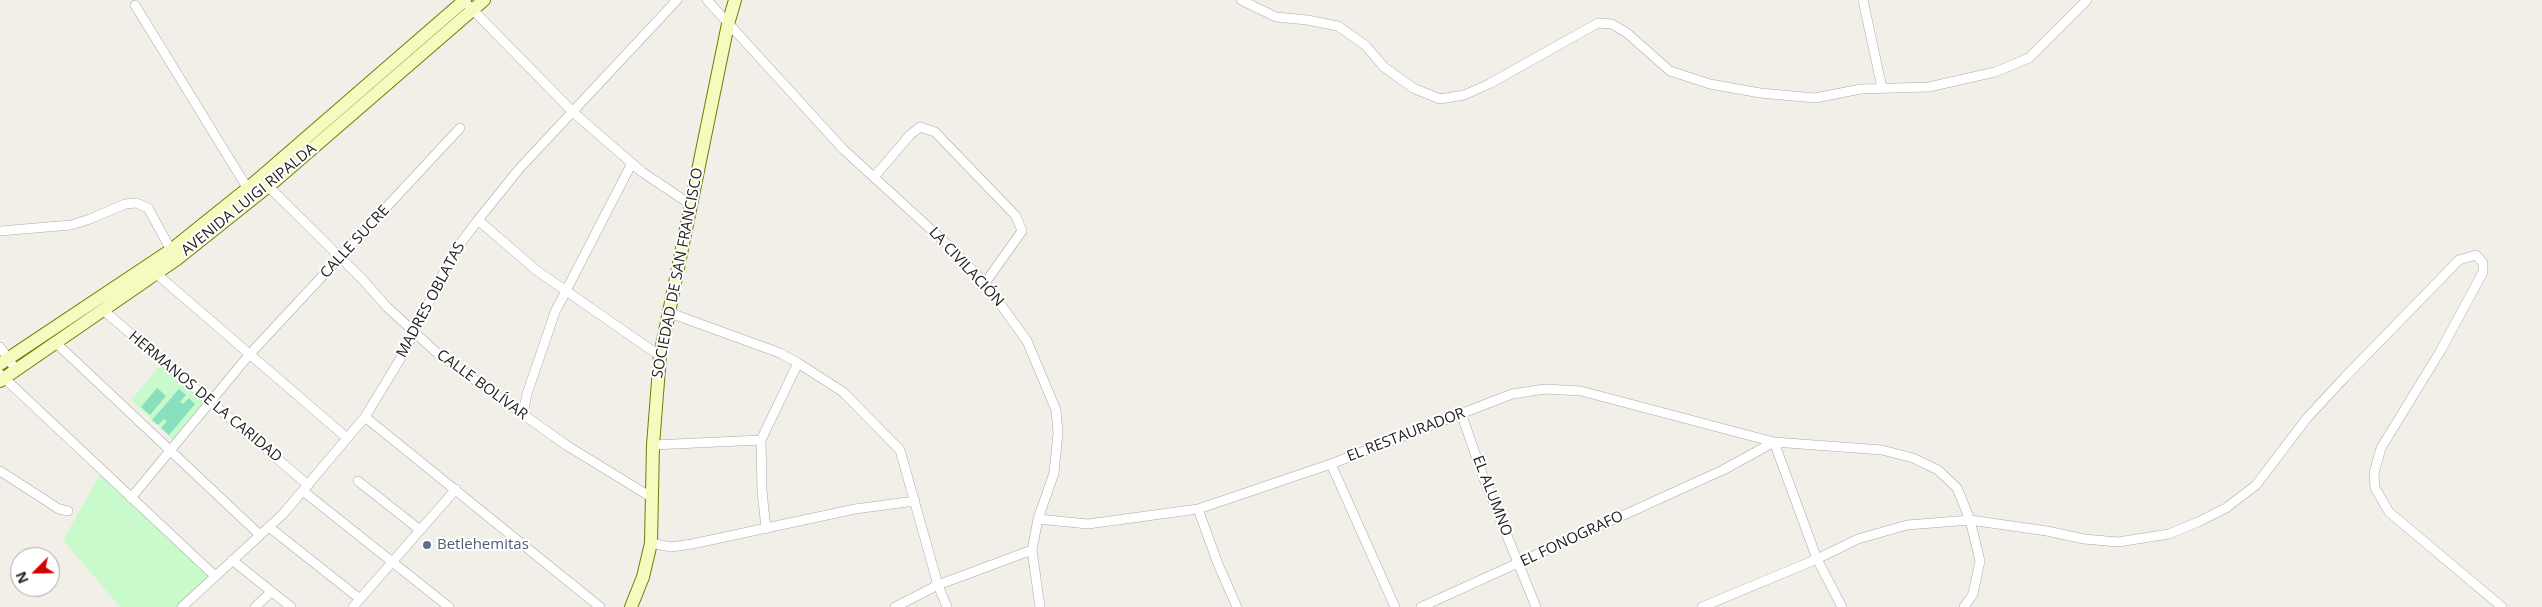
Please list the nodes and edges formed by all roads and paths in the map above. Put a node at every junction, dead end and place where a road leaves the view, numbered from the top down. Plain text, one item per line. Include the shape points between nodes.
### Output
1 (484, 0) edge
2 (677, 0) edge
3 (707, 0) edge
4 (735, 0) edge
5 (1241, 0) edge
6 (1863, 0) edge
7 (2087, 0) edge
8 (467, 3) edge
9 (135, 5) dead end
10 (728, 24) junction
11 (1882, 88) junction
12 (574, 113) junction
13 (460, 128) dead end
14 (632, 163) junction
15 (874, 177) junction
16 (268, 186) junction
17 (250, 194) junction
18 (690, 204) junction
19 (478, 220) junction
20 (0, 231) edge
21 (171, 250) junction
22 (340, 257) junction
23 (152, 270) junction
24 (985, 283) junction
25 (567, 290) junction
26 (103, 310) junction
27 (670, 313) junction
28 (414, 332) junction
29 (55, 342) junction
30 (0, 347) edge
31 (249, 355) junction
32 (660, 356) junction
33 (4, 362) edge
34 (798, 362) junction
35 (16, 370) junction
36 (1, 378) edge
37 (210, 402) junction
38 (1461, 413) junction
39 (523, 414) junction
40 (364, 417) junction
41 (347, 438) junction
42 (761, 440) junction
43 (1774, 442) junction
44 (652, 445) junction
45 (170, 451) junction
46 (1331, 464) junction
47 (0, 471) edge
48 (358, 481) dead end
49 (305, 488) junction
50 (456, 489) junction
51 (651, 497) junction
52 (131, 498) junction
53 (915, 501) junction
54 (1198, 509) junction
55 (68, 510) dead end
56 (1038, 519) junction
57 (1970, 520) junction
58 (269, 527) junction
59 (766, 529) junction
60 (420, 530) junction
61 (260, 535) junction
62 (651, 543) junction
63 (1032, 550) junction
64 (1817, 559) junction
65 (232, 560) junction
66 (393, 561) junction
67 (1518, 563) junction
68 (215, 576) junction
69 (938, 585) junction
70 (271, 592) junction
71 (360, 600) junction
72 (182, 607) edge
73 (255, 607) edge
74 (291, 607) edge
75 (353, 607) edge
76 (449, 607) edge
77 (600, 607) edge
78 (631, 607) edge
79 (895, 607) edge
80 (947, 607) edge
81 (1040, 607) edge
82 (1238, 607) edge
83 (1395, 607) edge
84 (1422, 607) edge
85 (1536, 607) edge
86 (1702, 607) edge
87 (1842, 607) edge
88 (1964, 607) edge
89 (2502, 607) edge

1 - 8 street, AVENIDA LUIGI RIPALDA
2 - 12 street, MADRES OBLATAS
3 - 10 street, LA CIVILACIÓN
4 - 10 street, SOCIEDAD DE SAN FRANCISCO
5 - 11 street via 1276,18 1338,26 1365,45 1384,67 1413,88 1440,99 1464,95 1489,84 1598,23 1612,24 1627,33 1670,71 1710,84 1815,98
6 - 11 street
7 - 11 street via 2029,58 2011,67 1929,87
8 - 12 street
8 - 16 street, AVENIDA LUIGI RIPALDA
8 - 17 street, AVENIDA LUIGI RIPALDA
9 - 17 street
10 - 15 street, LA CIVILACIÓN via 843,149
10 - 18 street, SOCIEDAD DE SAN FRANCISCO
12 - 14 street
12 - 19 street, MADRES OBLATAS via 519,169
13 - 22 street, CALLE SUCRE
14 - 18 street
14 - 25 street
15 - 24 street, LA CIVILACIÓN via 948,244
15 - 24 street via 920,127 934,132 1016,216 1022,231
16 - 17 street, AVENIDA LUIGI RIPALDA
16 - 22 street, CALLE BOLÍVAR
17 - 21 street, AVENIDA LUIGI RIPALDA
17 - 23 street, AVENIDA LUIGI RIPALDA
18 - 27 street, SOCIEDAD DE SAN FRANCISCO
19 - 25 street via 536,270
19 - 28 street, MADRES OBLATAS via 454,252
20 - 21 street via 71,225 125,204 136,203 148,208
21 - 23 street, AVENIDA LUIGI RIPALDA
22 - 28 street, CALLE BOLÍVAR
22 - 31 street, CALLE SUCRE
23 - 26 street, AVENIDA LUIGI RIPALDA
23 - 31 street
23 - 33 street, AVENIDA LUIGI RIPALDA
24 - 56 street, LA CIVILACIÓN via 1026,341 1056,410 1058,433 1054,472
25 - 32 street
25 - 39 street via 548,331
26 - 29 street, AVENIDA LUIGI RIPALDA
26 - 37 street, HERMANOS DE LA CARIDAD
27 - 32 street, SOCIEDAD DE SAN FRANCISCO
27 - 34 street
28 - 39 street, CALLE BOLÍVAR via 437,353
28 - 40 street, MADRES OBLATAS
29 - 35 street, AVENIDA LUIGI RIPALDA
29 - 45 street
30 - 33 street
31 - 37 street, CALLE SUCRE
31 - 41 street
32 - 44 street, SOCIEDAD DE SAN FRANCISCO
33 - 35 street
34 - 42 street
34 - 53 street via 843,392 900,450
35 - 36 street, AVENIDA LUIGI RIPALDA
36 - 52 street
37 - 45 street, CALLE SUCRE
37 - 49 street, HERMANOS DE LA CARIDAD
38 - 43 street, EL RESTAURADOR via 1512,394 1545,388 1581,391
38 - 46 street, EL RESTAURADOR
38 - 67 street, EL ALUMNO
39 - 51 street, CALLE BOLÍVAR via 566,445
40 - 41 street, MADRES OBLATAS
40 - 50 street
41 - 49 street, MADRES OBLATAS
42 - 44 street
42 - 59 street
43 - 57 street, EL RESTAURADOR via 1882,450 1913,458 1938,470 1957,488
43 - 64 street
43 - 67 street, EL FONOGRAFO via 1723,470
44 - 51 street, SOCIEDAD DE SAN FRANCISCO
45 - 52 street, CALLE SUCRE
45 - 61 street
46 - 54 street, EL RESTAURADOR
46 - 83 street
47 - 55 street via 59,508
48 - 60 street
49 - 58 street, MADRES OBLATAS
49 - 66 street, HERMANOS DE LA CARIDAD
50 - 60 street
50 - 77 street
51 - 62 street, SOCIEDAD DE SAN FRANCISCO
52 - 68 street
53 - 59 street via 855,509
53 - 69 street
54 - 56 street, EL RESTAURADOR via 1088,524
54 - 82 street
56 - 63 street, LA CIVILACIÓN
57 - 64 street via 1887,529
57 - 88 street, EL RESTAURADOR via 1980,561 1973,594
57 - 89 street via 2118,542 2169,534 2226,508 2256,485 2307,418 2445,273 2458,260 2476,255 2483,263 2483,272 2441,350 2381,448 2374,472 2374,488 2389,512
58 - 61 street, MADRES OBLATAS
58 - 71 street
59 - 62 street via 671,547
60 - 66 street
61 - 65 street, MADRES OBLATAS
62 - 78 street, SOCIEDAD DE SAN FRANCISCO via 643,577
63 - 69 street
63 - 81 street, LA CIVILACIÓN
64 - 86 street
64 - 87 street
65 - 68 street, MADRES OBLATAS
65 - 70 street
66 - 71 street
66 - 76 street, HERMANOS DE LA CARIDAD
67 - 84 street, EL FONOGRAFO
67 - 85 street, EL ALUMNO
68 - 72 street, MADRES OBLATAS
69 - 79 street
69 - 80 street
70 - 73 street
70 - 74 street
71 - 75 street

